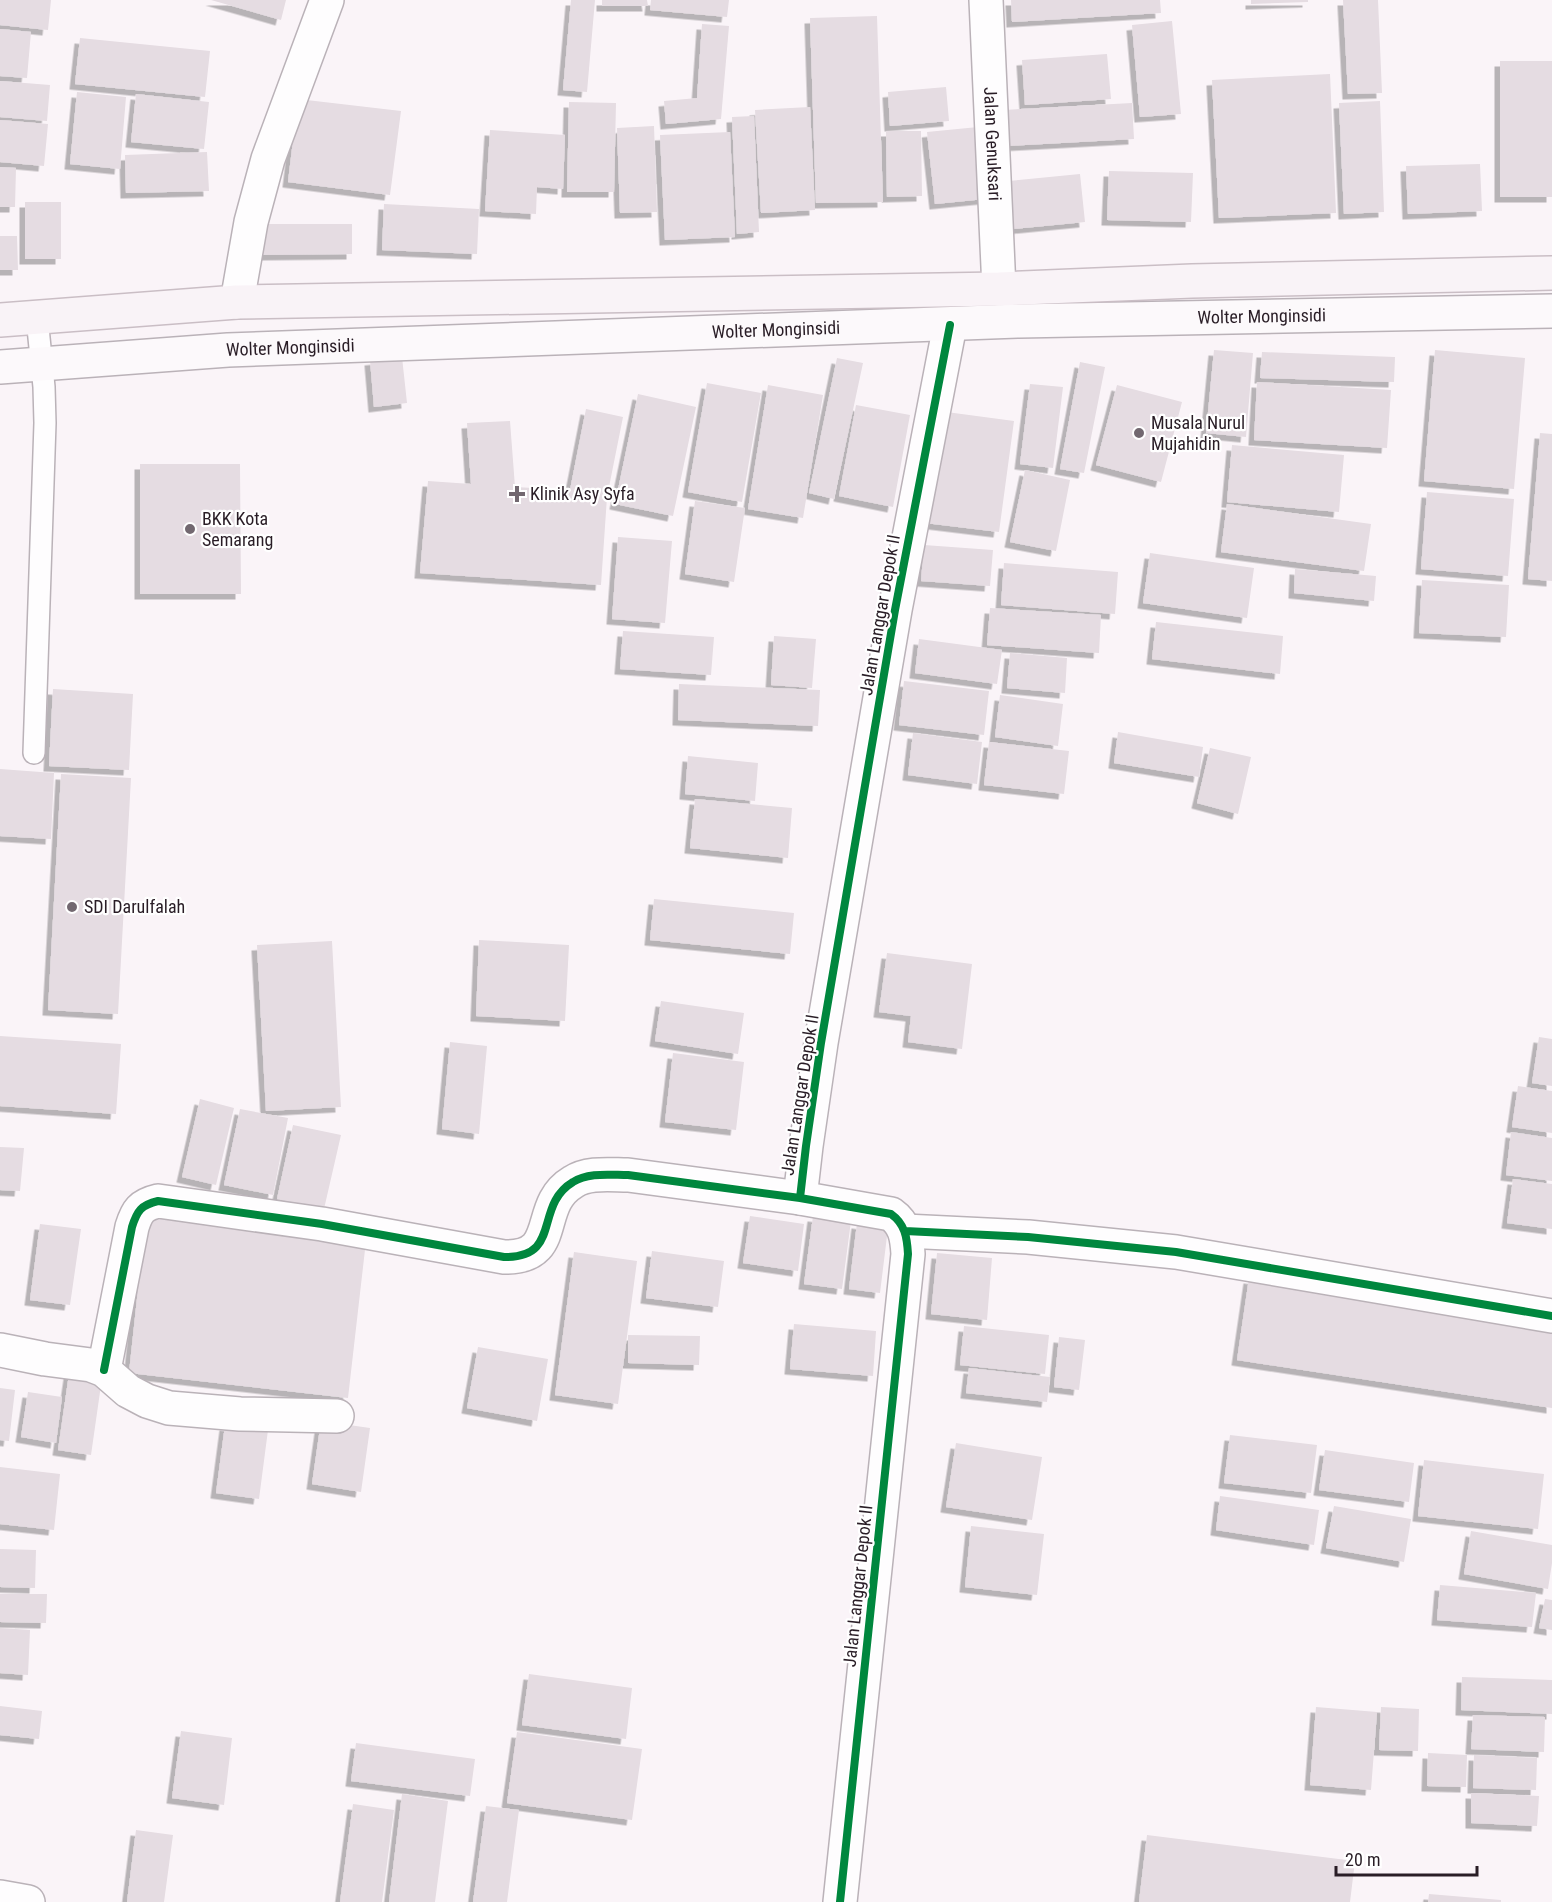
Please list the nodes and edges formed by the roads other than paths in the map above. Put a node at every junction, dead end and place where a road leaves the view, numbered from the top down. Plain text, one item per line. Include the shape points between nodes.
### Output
1 (327, 0) edge
2 (986, 0) edge
3 (1552, 273) edge
4 (1192, 281) junction
5 (999, 289) junction
6 (237, 302) junction
7 (1552, 310) edge
8 (37, 318) junction
9 (1193, 318) junction
10 (0, 320) edge
11 (950, 325) junction
12 (0, 367) edge
13 (43, 376) junction
14 (34, 753) dead end
15 (800, 1198) junction
16 (905, 1231) junction
17 (1552, 1316) edge
18 (0, 1350) edge
19 (104, 1370) junction
20 (338, 1416) dead end
21 (0, 1898) edge
22 (28, 1902) edge
23 (840, 1902) edge

1 - 6 street via 268,159 251,222
2 - 5 street, Jalan Genuksari
3 - 4 main road, Wolter Monginsidi
4 - 5 main road, Wolter Monginsidi
4 - 9 main road
5 - 6 main road, Wolter Monginsidi
6 - 8 main road, Wolter Monginsidi
7 - 9 main road, Wolter Monginsidi
8 - 10 main road, Wolter Monginsidi
8 - 13 lane
9 - 11 main road, Wolter Monginsidi
11 - 13 main road, Wolter Monginsidi via 228,350
11 - 15 street, Jalan Langgar Depok II via 895,610 821,1043
12 - 13 main road, Wolter Monginsidi
13 - 14 lane via 45,423
15 - 16 street, Jalan Langgar Depok II via 891,1214 901,1221
15 - 19 street via 604,1174 573,1182 562,1191 548,1217 542,1242 537,1249 518,1257 158,1201 146,1204 136,1214
16 - 17 street via 1028,1237 1176,1252
16 - 23 street, Jalan Langgar Depok II via 908,1254
18 - 19 street
19 - 20 street via 128,1391 169,1408
21 - 22 street

